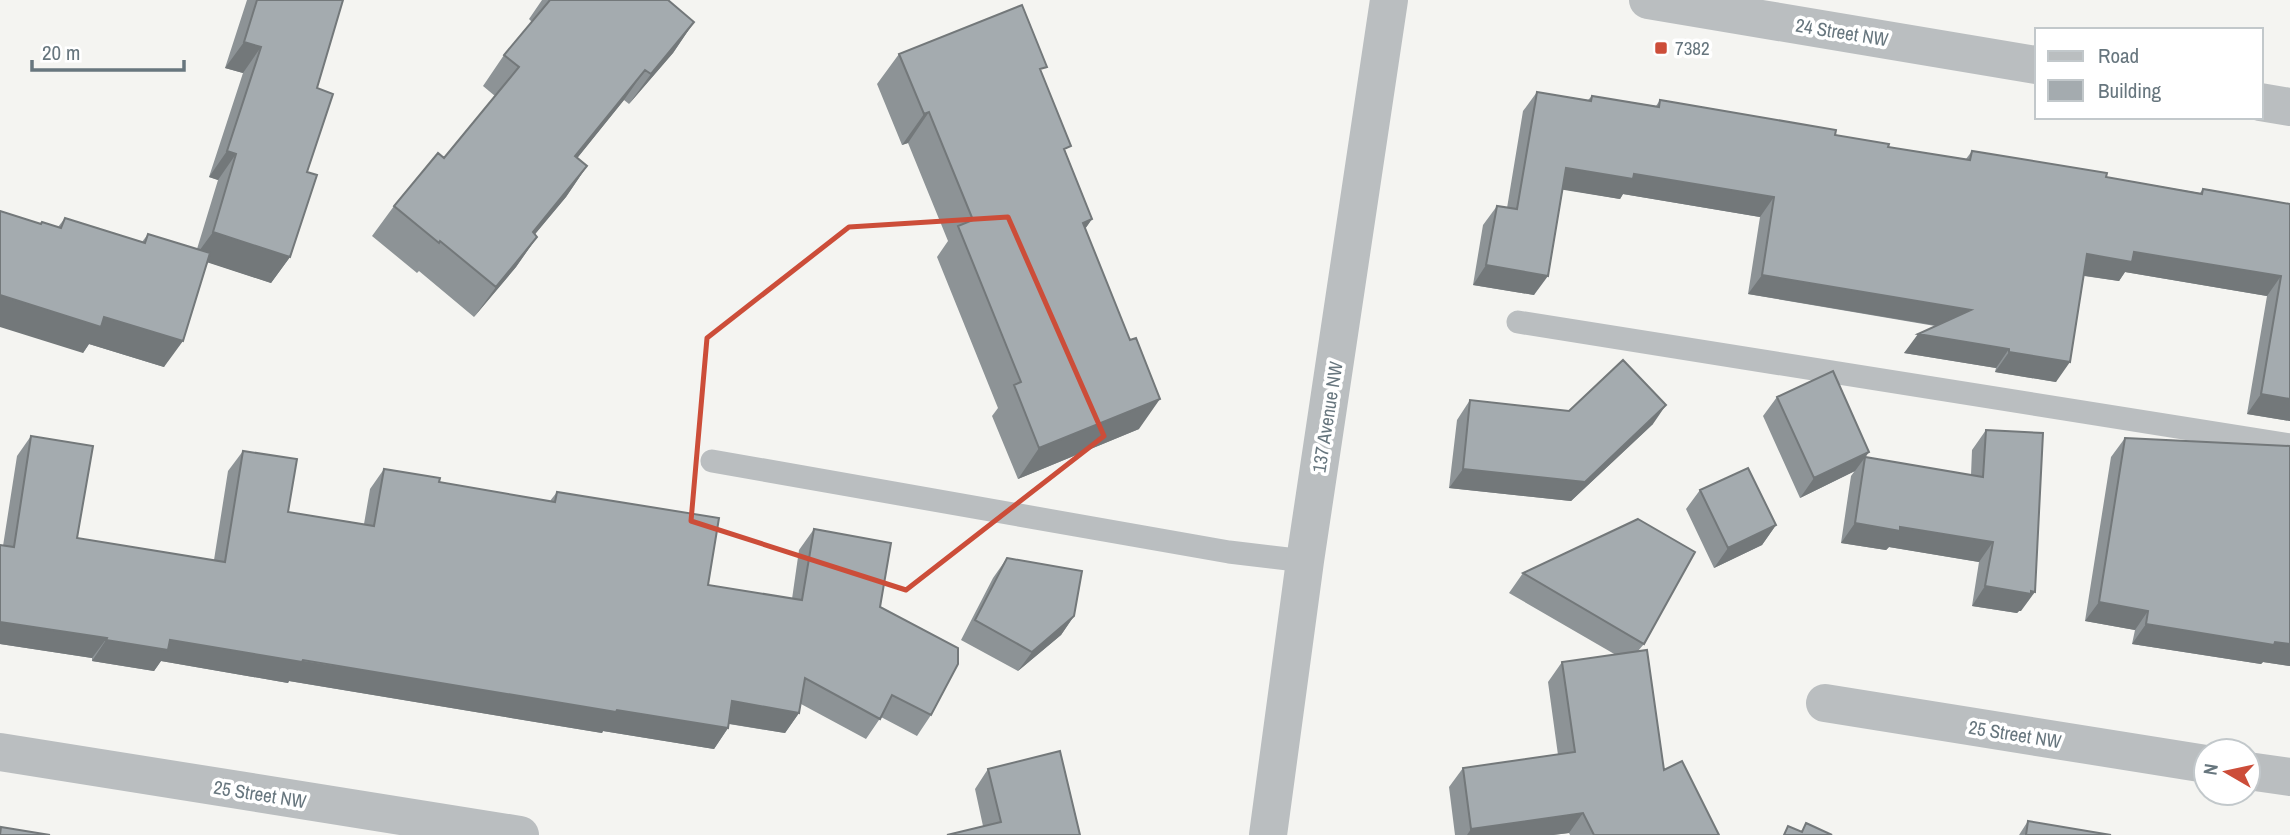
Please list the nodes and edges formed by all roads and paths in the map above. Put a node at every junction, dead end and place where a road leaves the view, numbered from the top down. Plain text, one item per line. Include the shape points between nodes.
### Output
1 (1389, 0) edge
2 (1647, 0) edge
3 (2035, 65) edge
4 (2262, 102) edge
5 (2290, 107) edge
6 (1518, 322) dead end
7 (2290, 445) edge
8 (712, 461) dead end
9 (1305, 561) junction
10 (1825, 703) dead end
11 (0, 752) edge
12 (2192, 762) edge
13 (2262, 773) edge
14 (2290, 778) edge
15 (520, 835) edge
16 (1268, 835) edge

1 - 9 street, 137 Avenue NW
2 - 3 street, 24 Street NW
4 - 5 street
6 - 7 lane
8 - 9 lane via 1229,552
9 - 16 street, 137 Avenue NW
10 - 12 street, 25 Street NW
11 - 15 street, 25 Street NW
13 - 14 street

